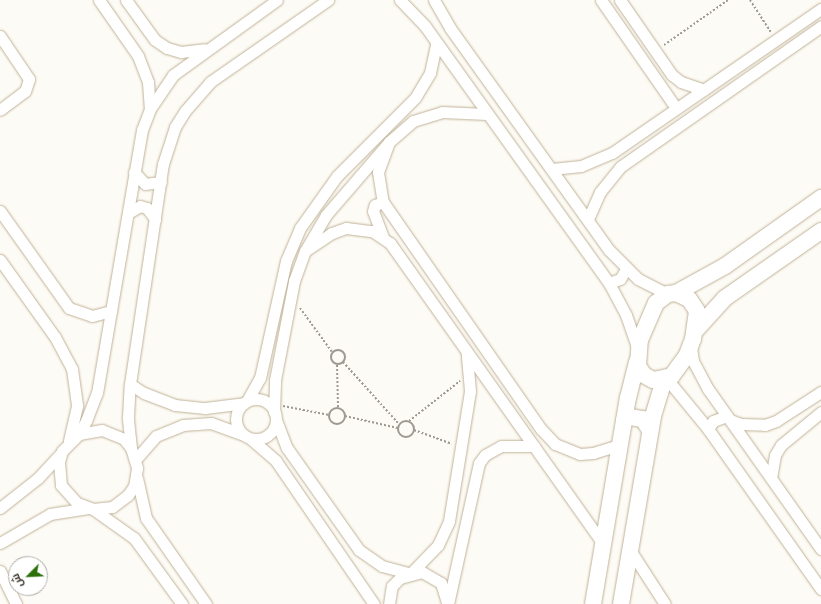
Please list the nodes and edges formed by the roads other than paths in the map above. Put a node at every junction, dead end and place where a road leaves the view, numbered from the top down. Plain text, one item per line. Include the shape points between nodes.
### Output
1 (98, 0) edge
2 (126, 0) edge
3 (277, 0) edge
4 (328, 0) edge
5 (400, 0) edge
6 (434, 0) edge
7 (601, 0) edge
8 (620, 0) edge
9 (630, 0) edge
10 (820, 10) edge
11 (628, 11) junction
12 (821, 26) edge
13 (450, 28) junction
14 (0, 36) edge
15 (435, 42) junction
16 (208, 47) junction
17 (704, 90) junction
18 (676, 108) junction
19 (405, 109) junction
20 (0, 110) edge
21 (150, 110) junction
22 (487, 114) junction
23 (413, 122) junction
24 (389, 142) junction
25 (612, 153) junction
26 (620, 167) junction
27 (552, 169) junction
28 (134, 172) junction
29 (161, 182) junction
30 (821, 198) edge
31 (383, 202) junction
32 (0, 211) edge
33 (128, 213) junction
34 (588, 218) junction
35 (155, 219) junction
36 (821, 231) edge
37 (383, 237) junction
38 (305, 251) junction
39 (0, 260) edge
40 (725, 266) junction
41 (626, 269) junction
42 (609, 283) junction
43 (740, 287) junction
44 (672, 294) junction
45 (111, 311) junction
46 (696, 330) junction
47 (691, 347) junction
48 (467, 350) junction
49 (637, 356) junction
50 (665, 380) junction
51 (130, 384) junction
52 (821, 392) edge
53 (246, 402) junction
54 (275, 412) junction
55 (821, 412) edge
56 (789, 414) junction
57 (728, 418) junction
58 (624, 420) junction
59 (799, 428) junction
60 (708, 429) junction
61 (650, 430) junction
62 (79, 434) junction
63 (247, 437) junction
64 (69, 441) junction
65 (556, 444) junction
66 (620, 445) junction
67 (131, 448) junction
68 (537, 450) junction
69 (62, 451) junction
70 (136, 459) junction
71 (137, 477) junction
72 (771, 478) junction
73 (0, 508) edge
74 (90, 508) junction
75 (0, 543) edge
76 (162, 543) junction
77 (603, 544) junction
78 (821, 549) edge
79 (630, 550) junction
80 (146, 553) junction
81 (0, 571) edge
82 (410, 573) junction
83 (821, 589) edge
84 (16, 604) edge
85 (182, 604) edge
86 (206, 604) edge
87 (374, 604) edge
88 (389, 604) edge
89 (448, 604) edge
90 (592, 604) edge
91 (621, 604) edge
92 (665, 604) edge

1 - 21 street via 138,56 148,82
2 - 16 street via 155,40 167,48 188,52
3 - 16 street
4 - 29 street via 226,71 196,96 173,133
5 - 15 street via 415,13
6 - 13 street
7 - 18 street
8 - 11 street
9 - 11 street
10 - 17 street
11 - 17 street via 655,51 682,82
12 - 26 street
13 - 15 street via 440,32
13 - 27 street
14 - 20 street via 29,79 25,91
15 - 19 street via 423,86
15 - 22 street
16 - 21 street via 173,75
17 - 18 street
18 - 25 street
19 - 23 street via 414,113
19 - 53 street via 338,176 300,228 286,261 260,378
21 - 28 street via 137,151
22 - 23 street via 442,112
22 - 42 street
23 - 24 street
24 - 31 street via 378,172
24 - 38 street via 326,215
25 - 26 street
25 - 27 street via 581,166
26 - 34 street via 600,192
27 - 34 street
28 - 29 street via 145,184
28 - 33 street
29 - 35 street
30 - 40 street
31 - 37 street via 375,205 373,211
31 - 65 street via 537,422
32 - 45 street via 69,308 88,316
33 - 35 street via 140,206 147,208
33 - 45 street
34 - 41 street
35 - 51 street
36 - 43 street
37 - 38 street via 359,228 346,228 332,233
37 - 48 street via 395,249
38 - 54 street via 291,297 275,380
39 - 64 street via 55,337 72,370 77,406
40 - 43 street via 729,281
40 - 44 street
41 - 42 street via 620,278
41 - 44 street
42 - 49 street via 626,315
43 - 46 street via 714,307
44 - 46 street via 694,304 697,311
44 - 49 street via 651,310
45 - 62 street via 97,393
46 - 47 street
47 - 50 street via 677,370
47 - 57 street via 700,375
48 - 68 street
48 - 82 street via 470,373 452,509 445,533 430,555
49 - 50 street via 644,375 653,380
49 - 58 street
50 - 60 street
50 - 61 street
51 - 53 street via 149,396 175,405 204,408
51 - 67 street via 128,417
52 - 56 street
53 - 54 street via 266,402
53 - 63 street via 236,419
54 - 63 street via 271,433 258,439
54 - 82 street via 287,448 358,550 382,566
55 - 59 street
56 - 57 street via 765,425 741,424
56 - 59 street via 789,423
57 - 60 street via 713,421
57 - 72 street
58 - 61 street via 636,417 648,424
58 - 66 street
59 - 72 street via 780,445 773,461
60 - 83 street
61 - 79 street
62 - 64 street
62 - 67 street via 102,430 124,439
63 - 70 street via 211,423 183,426 156,436
63 - 87 street via 276,461
64 - 69 street
65 - 66 street via 580,454
65 - 68 street via 551,453
66 - 77 street
67 - 70 street
68 - 77 street
68 - 89 street via 501,446 485,455 479,463
69 - 73 street via 38,478
69 - 74 street via 58,462 61,485 77,503
70 - 71 street
71 - 74 street via 134,486 121,502 108,508
71 - 76 street via 146,518
72 - 78 street
74 - 75 street via 50,514
74 - 80 street via 122,526
76 - 80 street via 154,544
76 - 86 street
77 - 90 street
79 - 91 street
79 - 92 street
80 - 85 street
81 - 84 street
82 - 88 street via 392,586
82 - 89 street via 433,576 441,583

